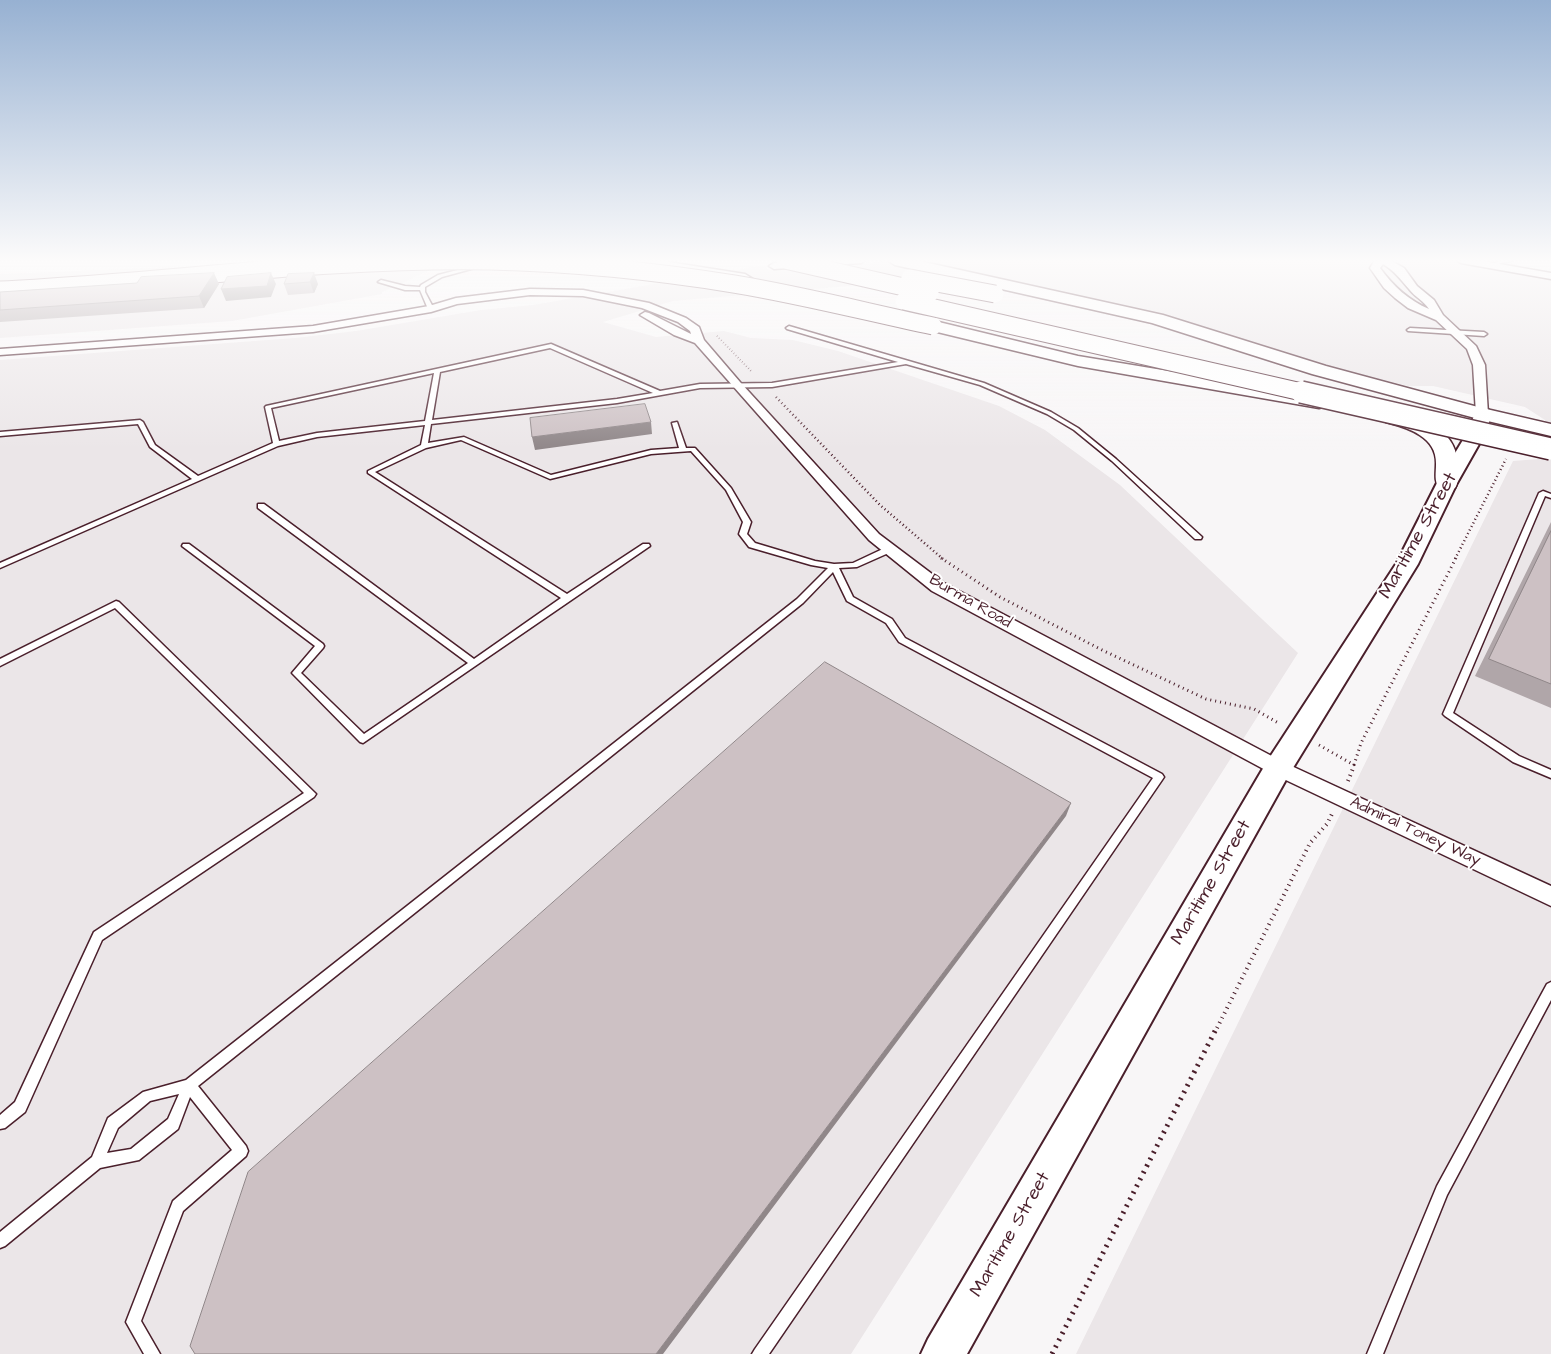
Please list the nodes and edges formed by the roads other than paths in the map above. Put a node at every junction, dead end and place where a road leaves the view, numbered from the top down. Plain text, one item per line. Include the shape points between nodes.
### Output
1 (343, 323) edge
2 (660, 323) edge
3 (920, 323) edge
4 (922, 323) edge
5 (1006, 323) edge
6 (1067, 323) edge
7 (1144, 323) edge
8 (1174, 323) edge
9 (1446, 323) edge
10 (933, 326) junction
11 (788, 328) dead end
12 (1410, 330) dead end
13 (1458, 333) junction
14 (1484, 334) dead end
15 (1223, 340) junction
16 (551, 346) joint
17 (0, 352) edge
18 (906, 362) junction
19 (437, 372) junction
20 (736, 385) junction
21 (659, 393) junction
22 (1328, 403) junction
23 (429, 422) junction
24 (1480, 422) junction
25 (675, 424) dead end
26 (1551, 431) edge
27 (0, 434) edge
28 (276, 444) junction
29 (424, 446) junction
30 (1551, 448) edge
31 (684, 449) junction
32 (197, 479) junction
33 (1447, 482) junction
34 (1551, 496) edge
35 (261, 506) dead end
36 (1198, 537) dead end
37 (186, 546) dead end
38 (646, 546) dead end
39 (890, 550) junction
40 (0, 566) edge
41 (834, 566) junction
42 (567, 598) junction
43 (0, 663) edge
44 (474, 663) junction
45 (1278, 768) junction
46 (1551, 774) edge
47 (1551, 896) edge
48 (1551, 988) edge
49 (189, 1084) junction
50 (0, 1122) edge
51 (97, 1162) junction
52 (0, 1241) edge
53 (152, 1354) edge
54 (760, 1354) edge
55 (943, 1354) edge
56 (1375, 1354) edge

1 - 17 street, Burma Road via 300,330
2 - 20 street, Burma Road via 699,341
3 - 10 main road, bridge
4 - 10 main road, bridge
5 - 30 main road, bridge
6 - 26 main road, bridge
7 - 15 main road, bridge
8 - 15 main road
9 - 13 street
10 - 22 main road via 1071,359
11 - 18 lane
12 - 13 lane
13 - 14 lane
13 - 24 street via 1472,348 1480,365
15 - 24 main road
16 - 19 lane
16 - 21 lane
18 - 20 lane via 764,385
18 - 36 lane via 1018,398 1076,429
19 - 23 lane
19 - 28 lane via 268,406
20 - 21 lane via 700,386
20 - 39 street, Burma Road via 874,537
21 - 23 lane via 617,401
22 - 24 main road
22 - 33 main road via 1422,428 1437,438 1446,450
23 - 28 lane via 317,435
23 - 29 lane
24 - 26 main road
24 - 30 main road
24 - 33 main road, Maritime Street via 1464,457
25 - 31 lane
27 - 32 lane via 140,422 152,446
28 - 32 lane
29 - 31 lane via 462,438 550,476 650,452
29 - 42 lane via 370,472
31 - 41 lane via 693,449 729,489 747,522 744,534 752,545
32 - 40 lane
33 - 45 main road, Maritime Street via 1407,564
34 - 46 lane via 1543,494 1448,714 1516,759
35 - 44 lane
37 - 44 lane via 320,646 296,673 363,739
38 - 42 lane
39 - 41 lane via 854,565
39 - 45 street, Burma Road via 938,587
41 - 49 lane via 800,601
41 - 54 lane via 850,599 889,621 902,640 1159,777
42 - 44 lane
43 - 50 lane via 116,604 312,794 98,936 20,1107
45 - 47 street, Admiral Toney Way
45 - 55 main road, Maritime Street
48 - 56 lane via 1442,1191
49 - 51 lane via 148,1096 113,1122
49 - 51 lane via 173,1124 134,1155
49 - 53 lane via 241,1151 178,1206 133,1322
51 - 52 lane

